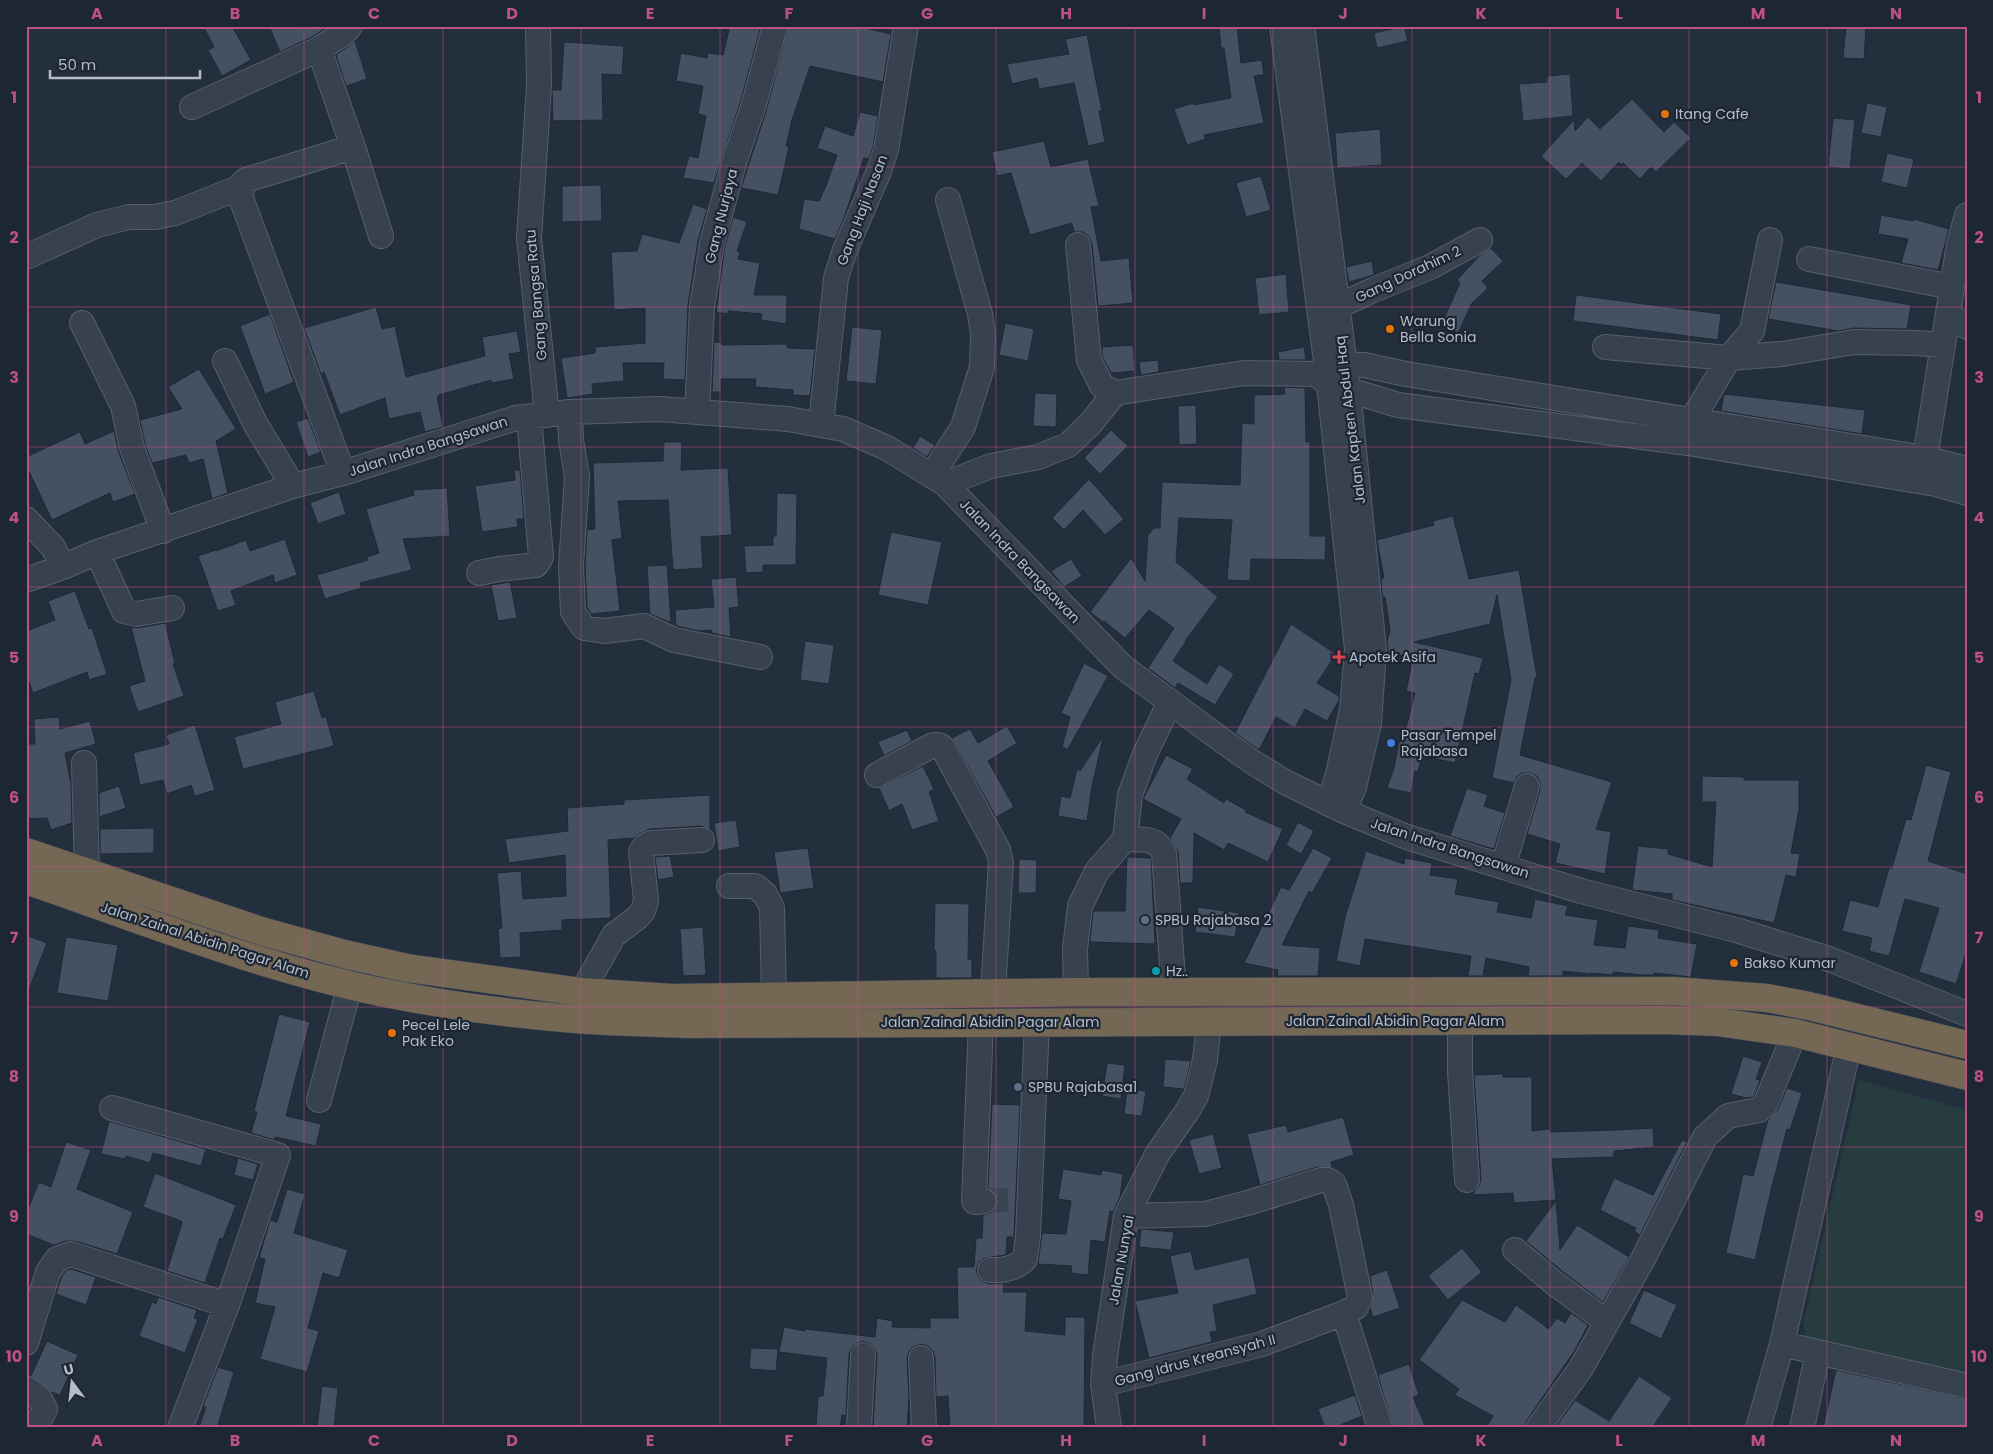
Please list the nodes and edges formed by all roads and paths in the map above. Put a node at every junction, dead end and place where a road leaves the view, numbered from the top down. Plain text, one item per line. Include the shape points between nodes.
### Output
1 (350, 26) edge
2 (538, 26) edge
3 (775, 26) edge
4 (906, 26) edge
5 (1282, 26) edge
6 (1302, 26) edge
7 (319, 49) junction
8 (192, 108) dead end
9 (1307, 145) junction
10 (352, 147) junction
11 (242, 196) junction
12 (948, 200) dead end
13 (1967, 216) edge
14 (381, 236) dead end
15 (1480, 240) dead end
16 (1770, 240) dead end
17 (1078, 246) dead end
18 (26, 256) edge
19 (1809, 259) dead end
20 (1952, 287) junction
21 (1337, 307) junction
22 (1948, 314) junction
23 (82, 324) dead end
24 (1967, 327) edge
25 (1943, 345) junction
26 (1605, 347) dead end
27 (1729, 358) junction
28 (225, 361) dead end
29 (1332, 375) junction
30 (1115, 393) junction
31 (570, 412) junction
32 (697, 412) junction
33 (538, 416) junction
34 (1692, 420) junction
35 (821, 425) junction
36 (1688, 443) junction
37 (1925, 458) junction
38 (1967, 469) edge
39 (343, 473) junction
40 (939, 480) junction
41 (293, 486) junction
42 (1967, 493) edge
43 (26, 519) edge
44 (163, 531) junction
45 (96, 552) junction
46 (63, 567) junction
47 (479, 573) dead end
48 (26, 580) edge
49 (172, 608) dead end
50 (760, 657) dead end
51 (1170, 702) junction
52 (84, 763) dead end
53 (877, 775) dead end
54 (1527, 786) dead end
55 (1336, 807) junction
56 (1125, 839) junction
57 (702, 840) dead end
58 (26, 852) edge
59 (1503, 867) junction
60 (86, 873) junction
61 (26, 880) edge
62 (729, 886) dead end
63 (350, 985) junction
64 (582, 992) junction
65 (994, 992) junction
66 (1076, 992) junction
67 (1174, 992) junction
68 (774, 998) junction
69 (1967, 1014) edge
70 (575, 1019) junction
71 (1209, 1021) junction
72 (1460, 1021) junction
73 (981, 1022) junction
74 (1036, 1022) junction
75 (1795, 1033) junction
76 (1967, 1045) edge
77 (1849, 1046) junction
78 (1967, 1076) edge
79 (319, 1100) dead end
80 (112, 1108) dead end
81 (1467, 1180) dead end
82 (984, 1201) dead end
83 (1126, 1216) junction
84 (1514, 1250) dead end
85 (990, 1270) dead end
86 (228, 1304) junction
87 (1344, 1313) junction
88 (1607, 1322) junction
89 (26, 1343) edge
90 (1782, 1344) junction
91 (1818, 1352) junction
92 (863, 1355) dead end
93 (921, 1358) dead end
94 (1103, 1384) junction
95 (1967, 1386) edge
96 (26, 1388) edge
97 (36, 1428) edge
98 (180, 1428) edge
99 (859, 1428) edge
100 (924, 1428) edge
101 (1109, 1428) edge
102 (1380, 1428) edge
103 (1538, 1428) edge
104 (1758, 1428) edge
105 (1802, 1428) edge

1 - 7 street
2 - 33 street, Gang Bangsa Ratu via 539,85 529,238
3 - 32 street, Gang Nurjaya via 712,243 702,307
4 - 35 street, Gang Haji Nasan via 886,150 836,278
5 - 9 street, Jalan Kapten Abdul Haq
6 - 9 street, Jalan Kapten Abdul Haq
7 - 8 street
7 - 10 street
9 - 21 street, Jalan Kapten Abdul Haq
9 - 29 street, Jalan Kapten Abdul Haq
10 - 11 street via 246,180
10 - 14 street
11 - 18 street via 155,217 97,225
11 - 39 street
12 - 40 street via 980,314 982,367 963,427
13 - 20 street
15 - 21 street, Gang Dorahim 2 via 1430,267
16 - 27 street via 1752,331
17 - 30 street via 1089,360 1102,386
19 - 20 street
20 - 22 street
21 - 29 street, Jalan Kapten Abdul Haq
22 - 24 street
22 - 25 street
23 - 44 street via 123,406 132,448
25 - 27 street via 1854,342 1782,354
25 - 37 street
26 - 27 street
27 - 34 street
28 - 41 street via 256,425
29 - 30 street via 1244,373
29 - 34 street via 1364,365
29 - 36 street via 1398,405
29 - 55 street, Jalan Kapten Abdul Haq via 1374,650 1369,723 1354,787
30 - 40 street via 1068,445 1038,457
31 - 32 street, Jalan Indra Bangsawan via 659,409
31 - 33 street, Jalan Indra Bangsawan
31 - 50 street via 577,476 571,566 573,612 584,628 604,631 644,626 674,640
32 - 35 street, Jalan Indra Bangsawan via 788,419
33 - 39 street, Jalan Indra Bangsawan via 487,426
33 - 47 street, Gang Bangsa Ratu via 541,557 536,565
34 - 36 street
34 - 37 street
35 - 40 street, Jalan Indra Bangsawan via 843,429 887,448
36 - 42 street via 1936,484
37 - 38 street
39 - 41 street, Jalan Indra Bangsawan
40 - 51 street, Jalan Indra Bangsawan via 1117,660
41 - 44 street, Jalan Indra Bangsawan
43 - 46 street via 53,546
44 - 45 street, Jalan Indra Bangsawan
45 - 46 street, Jalan Indra Bangsawan
45 - 49 street via 124,611 136,614
46 - 48 street, Jalan Indra Bangsawan
51 - 55 street, Jalan Indra Bangsawan via 1254,763
51 - 56 street via 1145,754 1130,796
52 - 60 street
53 - 65 street via 934,745 944,748 998,850 1001,862
54 - 59 street
55 - 59 street, Jalan Indra Bangsawan via 1407,837
56 - 66 street via 1097,871 1080,906 1075,949
56 - 67 street via 1153,840 1164,853
57 - 64 street via 650,842 645,846 641,852 646,900 643,911 614,935
58 - 60 highway, Jalan Zainal Abidin Pagar Alam
59 - 69 street, Jalan Indra Bangsawan via 1820,956
60 - 64 highway, Jalan Zainal Abidin Pagar Alam via 261,931 344,954 407,968
61 - 63 highway, Jalan Zainal Abidin Pagar Alam via 254,959
62 - 68 street via 755,886 765,894 772,908
63 - 70 highway, Jalan Zainal Abidin Pagar Alam via 470,1007
63 - 79 street
64 - 68 highway, Jalan Zainal Abidin Pagar Alam via 672,998
64 - 70 street
65 - 66 highway, Jalan Zainal Abidin Pagar Alam
65 - 68 highway, Jalan Zainal Abidin Pagar Alam
66 - 67 highway, Jalan Zainal Abidin Pagar Alam
67 - 76 highway, Jalan Zainal Abidin Pagar Alam via 1674,991 1767,998
70 - 73 highway, Jalan Zainal Abidin Pagar Alam via 685,1024
71 - 72 highway, Jalan Zainal Abidin Pagar Alam
71 - 74 highway, Jalan Zainal Abidin Pagar Alam
71 - 83 street, Jalan Nunyai via 1205,1060 1196,1096 1158,1153
72 - 75 highway, Jalan Zainal Abidin Pagar Alam via 1664,1020 1717,1022
72 - 81 street
73 - 74 highway, Jalan Zainal Abidin Pagar Alam
73 - 82 street via 974,1201
74 - 85 street via 1023,1199 1025,1259 1018,1266
75 - 77 highway, Jalan Zainal Abidin Pagar Alam
75 - 88 street via 1765,1105 1759,1110 1728,1116 1705,1137
77 - 78 highway, Jalan Zainal Abidin Pagar Alam
77 - 90 street
80 - 86 street via 278,1155
83 - 87 street via 1205,1214 1328,1180 1334,1184 1341,1205 1359,1288 1356,1307
83 - 94 street, Jalan Nunyai
84 - 88 street
86 - 89 street via 71,1254 57,1259 48,1272
86 - 98 street
87 - 94 street, Gang Idrus Kreansyah II via 1262,1344
87 - 102 street
88 - 103 street via 1581,1368
90 - 91 street
90 - 104 street
91 - 95 street
91 - 105 street
92 - 99 street
93 - 100 street
94 - 101 street, Jalan Nunyai
96 - 97 street via 46,1409

